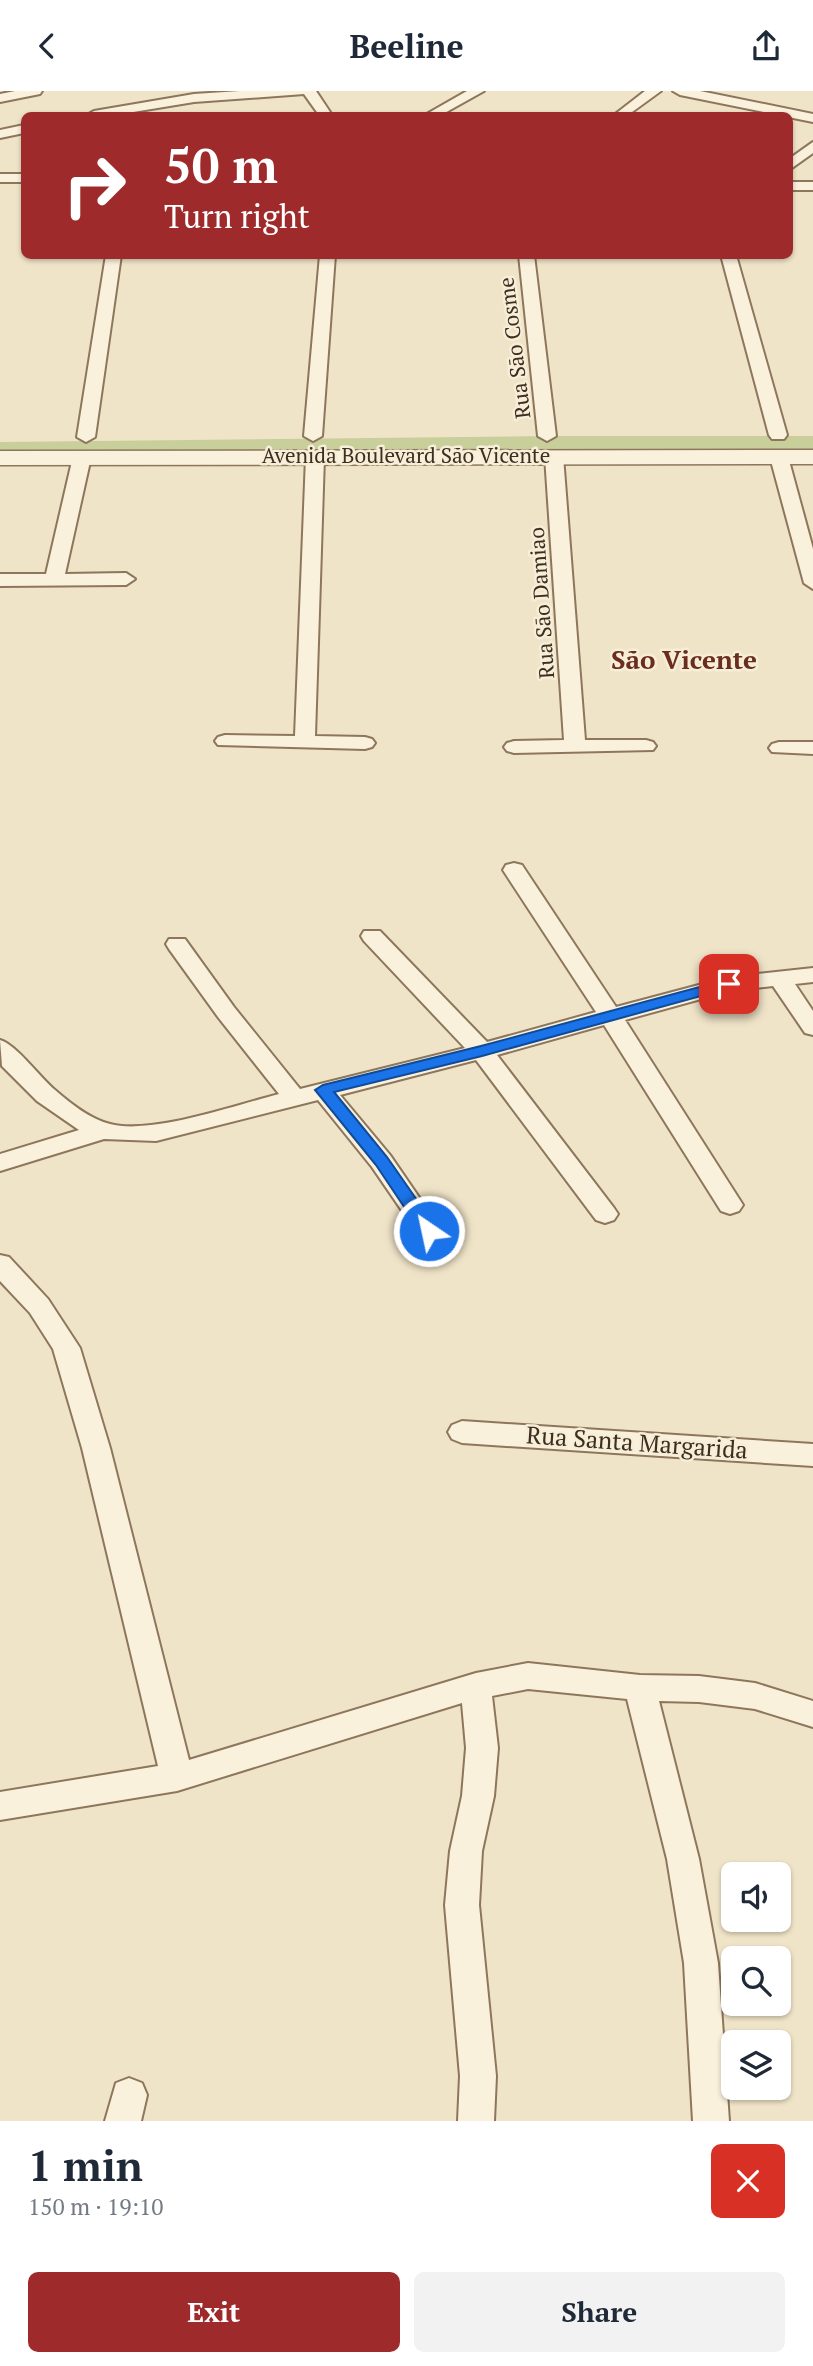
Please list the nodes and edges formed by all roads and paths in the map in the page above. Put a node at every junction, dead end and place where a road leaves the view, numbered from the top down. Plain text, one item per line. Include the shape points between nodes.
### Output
1 (34, 91) edge
2 (142, 91) edge
3 (300, 91) edge
4 (309, 91) edge
5 (477, 91) edge
6 (654, 91) edge
7 (680, 91) edge
8 (240, 93) edge
9 (0, 98) edge
10 (158, 109) edge
11 (126, 112) edge
12 (323, 112) edge
13 (438, 112) edge
14 (624, 112) edge
15 (783, 112) edge
16 (793, 114) edge
17 (813, 118) edge
18 (21, 130) edge
19 (0, 134) edge
20 (813, 146) edge
21 (793, 163) edge
22 (0, 178) edge
23 (21, 178) edge
24 (793, 186) edge
25 (813, 186) edge
26 (113, 259) edge
27 (328, 259) edge
28 (527, 259) edge
29 (729, 259) edge
30 (751, 435) dead end
31 (801, 435) dead end
32 (409, 436) dead end
33 (519, 436) dead end
34 (574, 436) dead end
35 (0, 437) edge
36 (550, 446) junction
37 (778, 446) junction
38 (84, 447) junction
39 (314, 447) junction
40 (813, 457) edge
41 (0, 458) edge
42 (125, 579) dead end
43 (0, 580) edge
44 (54, 580) junction
45 (813, 583) edge
46 (225, 741) dead end
47 (305, 743) junction
48 (365, 743) dead end
49 (575, 746) junction
50 (646, 746) dead end
51 (514, 747) dead end
52 (779, 748) dead end
53 (813, 748) edge
54 (514, 870) dead end
55 (372, 936) dead end
56 (177, 944) dead end
57 (813, 975) edge
58 (778, 977) junction
59 (609, 1016) junction
60 (813, 1028) edge
61 (0, 1048) edge
62 (482, 1051) junction
63 (323, 1090) junction
64 (294, 1097) junction
65 (103, 1131) junction
66 (0, 1163) edge
67 (730, 1205) dead end
68 (605, 1214) dead end
69 (429, 1231) dead end
70 (0, 1264) edge
71 (461, 1432) dead end
72 (813, 1455) edge
73 (476, 1686) junction
74 (640, 1688) junction
75 (813, 1714) edge
76 (177, 1777) junction
77 (0, 1805) edge
78 (476, 2121) edge
79 (711, 2121) edge

1 - 9 street
2 - 10 street
3 - 8 street
4 - 12 street
5 - 13 street
6 - 14 street
7 - 15 street
8 - 10 street
10 - 11 street
16 - 17 street
18 - 19 street
20 - 21 street
22 - 23 street
24 - 25 street
26 - 38 street
27 - 39 street
28 - 36 street, Rua Sāo Cosme
29 - 37 street
30 - 37 street, Avenida Boulevard São Vicente
31 - 37 street, Avenida Boulevard São Vicente
32 - 39 street, Avenida Boulevard São Vicente
33 - 36 street, Avenida Boulevard São Vicente
34 - 36 street, Avenida Boulevard São Vicente
35 - 38 street, Avenida Boulevard São Vicente
36 - 37 street, Avenida Boulevard São Vicente
36 - 39 street, Avenida Boulevard São Vicente
36 - 49 street, Rua Sāo Damiao
37 - 40 street, Avenida Boulevard São Vicente
37 - 45 street
38 - 39 street, Avenida Boulevard São Vicente
38 - 41 street, Avenida Boulevard São Vicente
38 - 44 street
39 - 47 street
42 - 44 street
43 - 44 street
46 - 47 street
47 - 48 street
49 - 50 street
49 - 51 street
52 - 53 street
54 - 59 street
55 - 62 street
56 - 64 street
57 - 58 street
58 - 59 street via 729,984
58 - 60 street
59 - 62 street
59 - 67 street
61 - 65 street via 57,1105
62 - 63 street
62 - 68 street
63 - 64 street
63 - 69 street via 381,1161
64 - 65 street via 178,1129 131,1134
65 - 66 street
70 - 76 street via 39,1306 66,1348 96,1448
71 - 72 street, Rua Santa Margarida
73 - 74 street via 528,1675
73 - 76 street
73 - 78 street via 482,1748 462,1905 478,2076
74 - 75 street via 755,1696
74 - 79 street via 683,1859 701,1963
76 - 77 street

